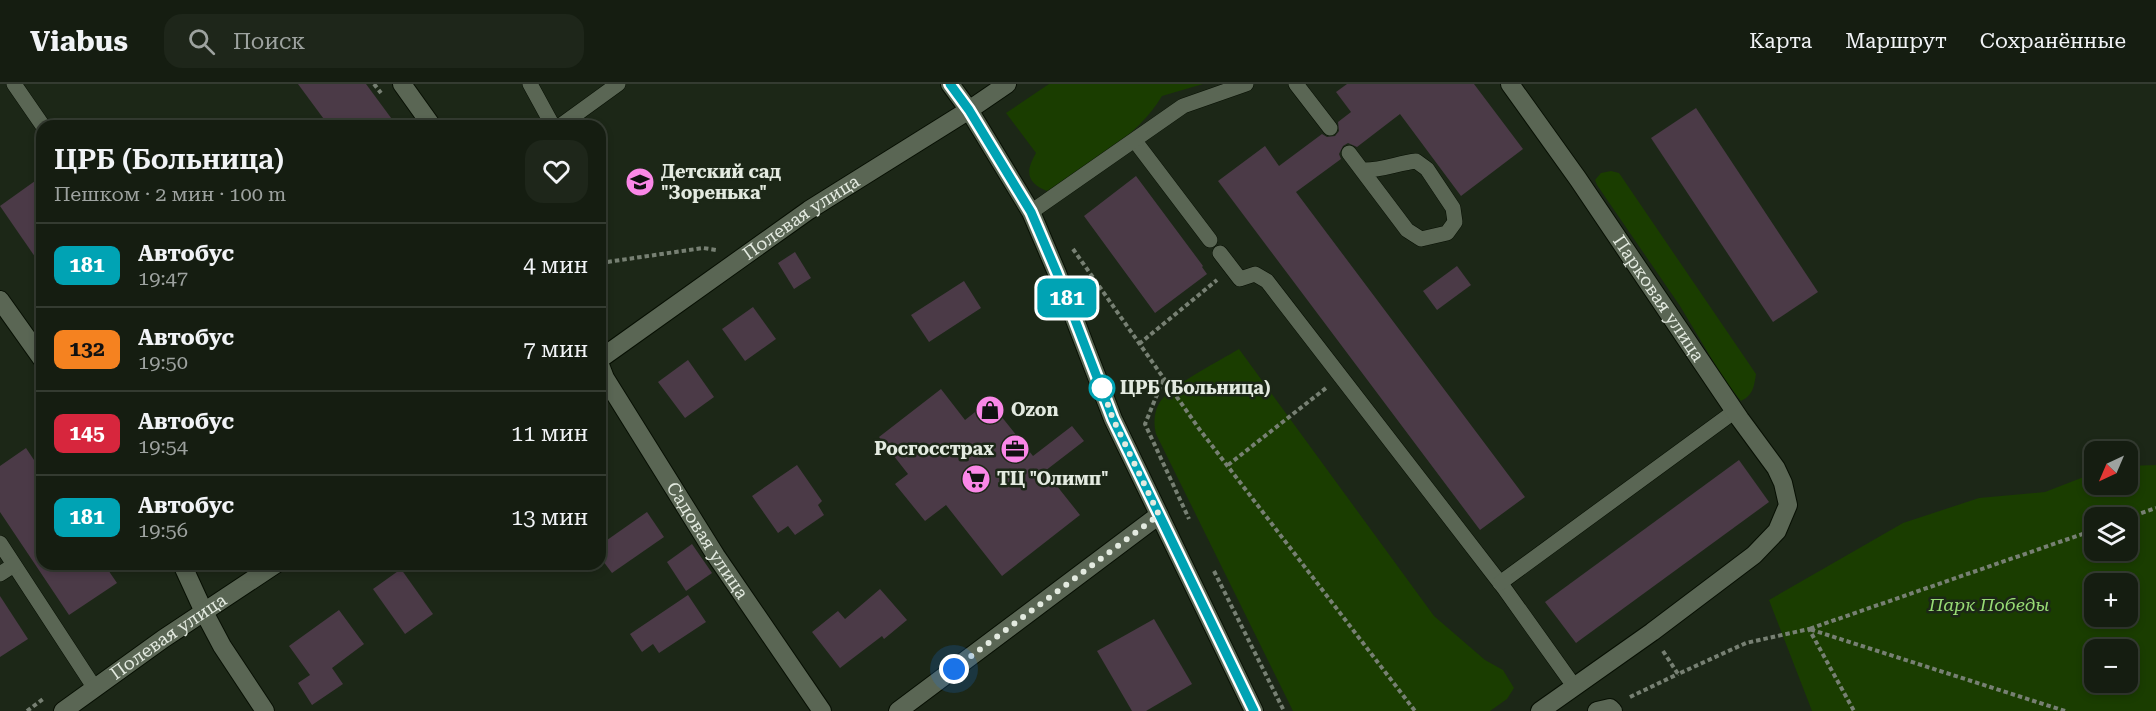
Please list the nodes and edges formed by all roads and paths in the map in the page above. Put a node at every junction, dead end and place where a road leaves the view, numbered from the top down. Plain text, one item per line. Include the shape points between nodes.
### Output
1 (14, 84) edge
2 (402, 84) edge
3 (530, 84) edge
4 (618, 84) edge
5 (950, 84) edge
6 (1006, 84) edge
7 (1245, 84) edge
8 (1296, 84) edge
9 (1510, 84) edge
10 (969, 110) junction
11 (39, 120) edge
12 (428, 120) edge
13 (550, 120) edge
14 (568, 120) edge
15 (1330, 128) dead end
16 (1135, 141) junction
17 (1349, 153) dead end
18 (1362, 170) junction
19 (1031, 212) junction
20 (1210, 240) dead end
21 (1072, 248) dead end
22 (1220, 253) dead end
23 (747, 254) junction
24 (606, 262) edge
25 (1232, 268) junction
26 (0, 300) edge
27 (1139, 344) junction
28 (36, 351) edge
29 (606, 355) edge
30 (1341, 376) junction
31 (1163, 379) junction
32 (606, 380) edge
33 (1737, 415) junction
34 (1228, 465) junction
35 (2156, 508) edge
36 (2138, 514) edge
37 (1159, 515) junction
38 (1193, 529) dead end
39 (2084, 533) edge
40 (0, 543) edge
41 (1209, 561) dead end
42 (14, 565) junction
43 (185, 570) edge
44 (267, 570) edge
45 (0, 574) edge
46 (1500, 583) junction
47 (204, 612) junction
48 (1809, 629) junction
49 (1652, 632) junction
50 (1678, 674) junction
51 (1574, 686) junction
52 (94, 687) junction
53 (1606, 710) edge
54 (63, 711) edge
55 (266, 711) edge
56 (822, 711) edge
57 (898, 711) edge
58 (1254, 711) edge
59 (1284, 711) edge
60 (1415, 711) edge
61 (1540, 711) edge
62 (1854, 711) edge
63 (2065, 711) edge

1 - 11 lane
2 - 12 street
3 - 13 lane
4 - 14 lane
5 - 10 street
6 - 10 street, Полевая улица
7 - 16 lane via 1183,106
8 - 15 lane
9 - 33 street, Парковая улица
10 - 19 street
10 - 23 street, Полевая улица via 809,210
16 - 19 lane
16 - 20 lane
17 - 18 lane
18 - 18 lane via 1407,230 1421,239 1447,233 1455,222 1453,208 1416,161 1375,171
19 - 37 street via 1113,419
21 - 27 path
22 - 25 lane
23 - 24 path via 703,248
23 - 29 street, Полевая улица
25 - 27 path
25 - 30 lane via 1240,279 1255,274 1267,281
26 - 28 street
27 - 31 path
30 - 34 path
30 - 46 lane
31 - 34 path
31 - 38 path via 1145,424
32 - 56 street, Садовая улица via 716,556
33 - 46 lane
33 - 49 street, Парковая улица via 1776,468 1788,505 1777,531 1754,555
34 - 60 path
35 - 36 path
37 - 57 street
37 - 58 street
39 - 48 path
40 - 42 lane
41 - 59 path
42 - 45 lane
42 - 52 lane
43 - 47 street
44 - 47 street, Полевая улица
46 - 51 lane
47 - 52 street, Полевая улица
47 - 55 street
48 - 50 path via 1746,644
48 - 62 path
48 - 63 path
49 - 50 path
49 - 51 street
50 - 53 path
51 - 61 street
52 - 54 street, Полевая улица

